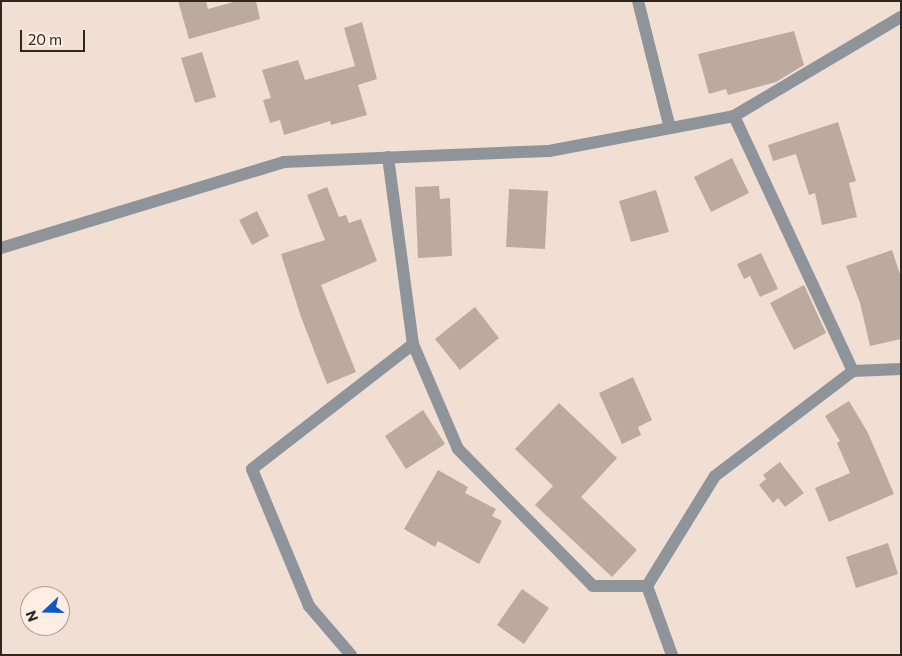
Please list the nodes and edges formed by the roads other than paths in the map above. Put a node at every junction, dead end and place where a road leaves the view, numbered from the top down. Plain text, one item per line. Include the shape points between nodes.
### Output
1 (638, 1) edge
2 (901, 18) edge
3 (734, 116) junction
4 (670, 128) junction
5 (388, 157) junction
6 (1, 248) edge
7 (412, 344) junction
8 (901, 369) edge
9 (853, 371) junction
10 (647, 586) junction
11 (352, 655) edge
12 (672, 655) edge

1 - 4 street
2 - 3 street
3 - 4 street
3 - 9 street
4 - 5 street via 549,151
5 - 6 street via 284,162 77,222
5 - 7 street
7 - 10 street via 458,449 593,586
7 - 11 street via 252,469 309,606
8 - 9 street
9 - 10 street via 715,476
10 - 12 street

